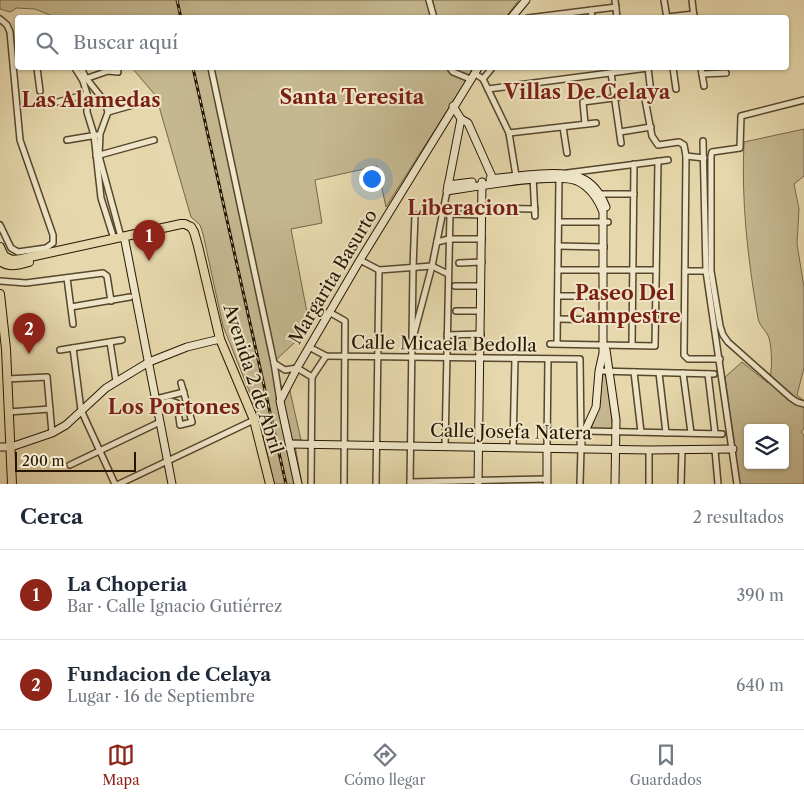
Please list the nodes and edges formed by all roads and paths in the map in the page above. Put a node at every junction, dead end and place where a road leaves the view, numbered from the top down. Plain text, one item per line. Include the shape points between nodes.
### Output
1 (429, 0) edge
2 (526, 0) edge
3 (615, 0) edge
4 (664, 0) edge
5 (692, 0) edge
6 (616, 7) junction
7 (592, 10) junction
8 (433, 15) edge
9 (514, 15) edge
10 (552, 15) edge
11 (592, 15) edge
12 (617, 15) edge
13 (667, 15) edge
14 (694, 15) edge
15 (0, 19) edge
16 (37, 70) edge
17 (76, 70) edge
18 (82, 70) edge
19 (210, 70) edge
20 (452, 70) edge
21 (490, 70) edge
22 (598, 70) edge
23 (623, 70) edge
24 (648, 70) edge
25 (673, 70) edge
26 (702, 71) edge
27 (118, 72) dead end
28 (474, 73) edge
29 (611, 73) junction
30 (726, 73) dead end
31 (599, 75) junction
32 (483, 79) junction
33 (84, 80) junction
34 (704, 86) dead end
35 (488, 89) junction
36 (676, 89) dead end
37 (40, 91) dead end
38 (87, 94) junction
39 (644, 94) junction
40 (614, 98) junction
41 (804, 100) edge
42 (147, 101) dead end
43 (58, 102) dead end
44 (453, 106) junction
45 (108, 112) junction
46 (461, 119) junction
47 (596, 123) dead end
48 (585, 124) junction
49 (563, 127) junction
50 (650, 127) junction
51 (620, 132) junction
52 (509, 133) junction
53 (97, 135) junction
54 (67, 140) dead end
55 (154, 140) dead end
56 (704, 142) dead end
57 (621, 143) dead end
58 (567, 153) dead end
59 (97, 156) junction
60 (686, 156) junction
61 (704, 158) junction
62 (668, 160) dead end
63 (658, 161) junction
64 (634, 164) junction
65 (516, 176) junction
66 (561, 176) junction
67 (533, 177) junction
68 (493, 179) junction
69 (482, 183) junction
70 (448, 188) junction
71 (596, 194) junction
72 (634, 194) junction
73 (535, 209) junction
74 (482, 212) junction
75 (443, 213) junction
76 (450, 214) junction
77 (416, 215) dead end
78 (535, 216) dead end
79 (559, 222) junction
80 (606, 222) junction
81 (0, 225) edge
82 (191, 227) junction
83 (119, 239) junction
84 (449, 239) junction
85 (482, 239) junction
86 (437, 242) junction
87 (558, 246) junction
88 (0, 247) edge
89 (604, 247) junction
90 (360, 260) junction
91 (1, 261) edge
92 (482, 262) junction
93 (459, 263) dead end
94 (432, 266) junction
95 (413, 268) junction
96 (379, 270) junction
97 (558, 270) junction
98 (606, 270) junction
99 (633, 270) junction
100 (656, 270) junction
101 (685, 271) junction
102 (706, 271) junction
103 (448, 274) junction
104 (67, 278) junction
105 (0, 281) edge
106 (455, 286) dead end
107 (481, 286) junction
108 (0, 294) edge
109 (558, 296) junction
110 (604, 296) junction
111 (130, 297) dead end
112 (111, 301) junction
113 (71, 307) junction
114 (456, 311) dead end
115 (481, 311) junction
116 (329, 312) junction
117 (558, 319) junction
118 (604, 320) junction
119 (73, 324) dead end
120 (481, 334) junction
121 (447, 335) junction
122 (220, 338) junction
123 (122, 340) dead end
124 (412, 341) junction
125 (110, 342) junction
126 (550, 344) dead end
127 (557, 344) junction
128 (605, 345) junction
129 (632, 346) junction
130 (309, 347) junction
131 (73, 348) junction
132 (3, 350) edge
133 (60, 350) dead end
134 (326, 356) junction
135 (345, 356) junction
136 (378, 357) junction
137 (412, 357) junction
138 (446, 357) junction
139 (480, 357) junction
140 (515, 358) junction
141 (548, 360) junction
142 (720, 360) junction
143 (148, 362) junction
144 (274, 363) junction
145 (297, 368) junction
146 (599, 371) junction
147 (608, 371) junction
148 (634, 372) junction
149 (659, 373) junction
150 (683, 373) junction
151 (312, 377) junction
152 (8, 379) junction
153 (116, 381) junction
154 (181, 382) dead end
155 (184, 392) junction
156 (156, 401) junction
157 (280, 401) junction
158 (4, 402) edge
159 (804, 404) edge
160 (50, 409) junction
161 (81, 410) junction
162 (8, 412) junction
163 (254, 420) junction
164 (160, 422) junction
165 (586, 431) junction
166 (616, 432) junction
167 (641, 432) junction
168 (666, 432) junction
169 (52, 433) junction
170 (691, 433) junction
171 (715, 434) junction
172 (722, 434) dead end
173 (581, 440) junction
174 (290, 444) junction
175 (311, 444) junction
176 (344, 444) junction
177 (376, 445) junction
178 (0, 446) edge
179 (411, 446) junction
180 (445, 446) junction
181 (479, 446) junction
182 (11, 447) junction
183 (513, 447) junction
184 (547, 447) junction
185 (581, 448) junction
186 (615, 449) junction
187 (733, 449) junction
188 (99, 450) junction
189 (649, 450) junction
190 (682, 450) junction
191 (715, 450) junction
192 (167, 460) junction
193 (70, 465) dead end
194 (478, 482) edge
195 (547, 482) edge
196 (410, 483) edge
197 (12, 484) edge
198 (114, 484) edge
199 (119, 484) edge
200 (172, 484) edge
201 (270, 484) edge
202 (298, 484) edge
203 (311, 484) edge
204 (344, 484) edge
205 (376, 484) edge
206 (580, 484) edge
207 (615, 484) edge
208 (649, 484) edge
209 (681, 484) edge
210 (718, 484) edge
211 (737, 484) edge

1 - 8 street
2 - 9 street
3 - 6 street
4 - 13 street
5 - 14 street
6 - 7 street
6 - 12 street
7 - 10 street
7 - 11 street
15 - 81 street via 10,32 20,140 53,242 46,248 18,252 11,248
16 - 37 street
17 - 33 street
18 - 33 street
19 - 144 street
20 - 28 street
21 - 32 street
22 - 31 street
23 - 29 street
24 - 39 street via 651,93
25 - 36 street
26 - 30 street
26 - 34 street
27 - 33 street
28 - 32 street
28 - 44 street, Margarita Basurto
29 - 31 street
29 - 40 street
31 - 35 street
32 - 35 street
33 - 38 street
33 - 45 street via 105,102
35 - 52 street
38 - 43 street
38 - 53 street via 87,112
39 - 40 street
39 - 50 street
40 - 48 street via 583,102
40 - 51 street
41 - 159 street via 745,113 740,120 740,148 712,152 711,156 711,271 723,335 791,398
42 - 45 street
44 - 46 street
44 - 90 street, Margarita Basurto
45 - 53 street
46 - 68 street via 468,123
46 - 70 street
47 - 48 street
48 - 49 street
49 - 52 street
49 - 58 street
50 - 51 street
50 - 60 street via 658,145 682,143
51 - 57 street
52 - 65 street
53 - 54 street
53 - 59 street
55 - 59 street
56 - 61 street
59 - 83 street
59 - 83 street via 101,198
60 - 61 street
60 - 101 street
61 - 102 street
62 - 63 street
63 - 64 street
63 - 100 street
64 - 66 street
64 - 72 street
65 - 67 street
65 - 68 street
66 - 67 street
66 - 71 street via 571,174 588,181
66 - 79 street
67 - 69 street
67 - 73 street
68 - 69 street
69 - 70 street
69 - 74 street
70 - 75 street
71 - 72 street
71 - 80 street
72 - 99 street
73 - 74 street
73 - 78 street
74 - 76 street
74 - 85 street
75 - 76 street
75 - 86 street
76 - 84 street
77 - 95 street
79 - 80 street
79 - 87 street
80 - 89 street
80 - 98 street
82 - 83 main road
82 - 83 main road via 181,224
82 - 122 main road, Avenida 2 de Abril
83 - 91 main road
83 - 91 main road via 91,249 11,266
83 - 143 street
84 - 85 street
84 - 86 street
84 - 103 street
85 - 92 street
86 - 94 street
87 - 89 street
87 - 97 street
88 - 91 main road
89 - 98 street
90 - 96 street
90 - 116 street, Margarita Basurto
92 - 93 street
92 - 107 street
94 - 95 street
94 - 103 street
94 - 124 street
95 - 96 street
95 - 124 street
96 - 136 street
97 - 98 street
97 - 109 street
98 - 99 street
98 - 110 street
98 - 128 street
99 - 100 street
99 - 129 street
100 - 129 street via 655,346
101 - 102 street
101 - 142 street via 684,355 688,359
102 - 142 street
103 - 121 street
104 - 105 street via 26,283
104 - 112 street via 105,274
104 - 113 street
106 - 107 street
107 - 115 street
108 - 132 main road
109 - 110 street
109 - 117 street
110 - 118 street
111 - 112 street
112 - 113 street
113 - 119 street
114 - 115 street
115 - 120 street
116 - 130 street, Margarita Basurto
116 - 135 street via 345,322
117 - 118 street
117 - 127 street
118 - 128 street
120 - 121 street
120 - 139 street
121 - 138 street
122 - 143 street via 187,346
122 - 163 main road, Avenida 2 de Abril
123 - 125 street
124 - 137 street
125 - 131 street
125 - 153 street
126 - 127 street
127 - 128 street
128 - 129 street
128 - 146 street
128 - 147 street
130 - 134 street, Calle Micaela Bedolla
130 - 145 street, Margarita Basurto
131 - 133 street
131 - 161 street
132 - 152 main road
134 - 135 street, Calle Micaela Bedolla
134 - 151 street
135 - 136 street, Calle Micaela Bedolla
135 - 176 street
136 - 137 street, Calle Micaela Bedolla
136 - 177 street
137 - 138 street, Calle Micaela Bedolla
137 - 179 street
138 - 139 street, Calle Micaela Bedolla
138 - 180 street
139 - 140 street, Calle Micaela Bedolla
139 - 181 street
140 - 141 street, Calle Micaela Bedolla
140 - 183 street
141 - 173 street, Calle Micaela Bedolla via 580,359
141 - 184 street
142 - 187 street
143 - 153 street
143 - 156 street
144 - 145 street via 285,370
144 - 157 street
145 - 151 street
145 - 157 street, Margarita Basurto
146 - 147 street
146 - 165 street via 596,407
147 - 148 street
147 - 166 street
148 - 149 street
148 - 167 street
149 - 150 street
149 - 168 street
150 - 170 street
150 - 171 street via 711,374
151 - 175 street
152 - 158 main road
152 - 160 street via 47,377
153 - 161 street
154 - 155 street
155 - 156 street
155 - 156 street via 192,422 180,425 177,403
156 - 164 street
157 - 174 street
158 - 162 main road
160 - 162 street
160 - 169 street
161 - 169 street
161 - 188 street
162 - 182 main road
163 - 192 street
163 - 201 main road, Avenida 2 de Abril
164 - 188 street
164 - 192 street
165 - 166 street
165 - 173 street
166 - 167 street
166 - 186 street
167 - 168 street
168 - 170 street
169 - 182 street
170 - 171 street
171 - 172 street
173 - 185 street
174 - 175 street, Calle Josefa Natera
174 - 202 street
175 - 176 street, Calle Josefa Natera
175 - 203 street
176 - 177 street, Calle Josefa Natera
176 - 204 street
177 - 179 street, Calle Josefa Natera
177 - 205 street
178 - 182 street
179 - 180 street, Calle Josefa Natera
179 - 196 street
180 - 181 street, Calle Josefa Natera
181 - 183 street, Calle Josefa Natera
181 - 194 street
182 - 197 main road
183 - 184 street, Calle Josefa Natera
184 - 185 street, Calle Josefa Natera
184 - 195 street
185 - 186 street, Calle Josefa Natera
185 - 206 street
186 - 189 street, Calle Josefa Natera
186 - 207 street
187 - 191 street, Calle Josefa Natera
187 - 211 street
188 - 193 street
188 - 198 street
189 - 190 street, Calle Josefa Natera
189 - 208 street
190 - 191 street, Calle Josefa Natera
190 - 209 street
191 - 210 street
192 - 199 street
192 - 200 street
194 - 195 street
194 - 196 street

